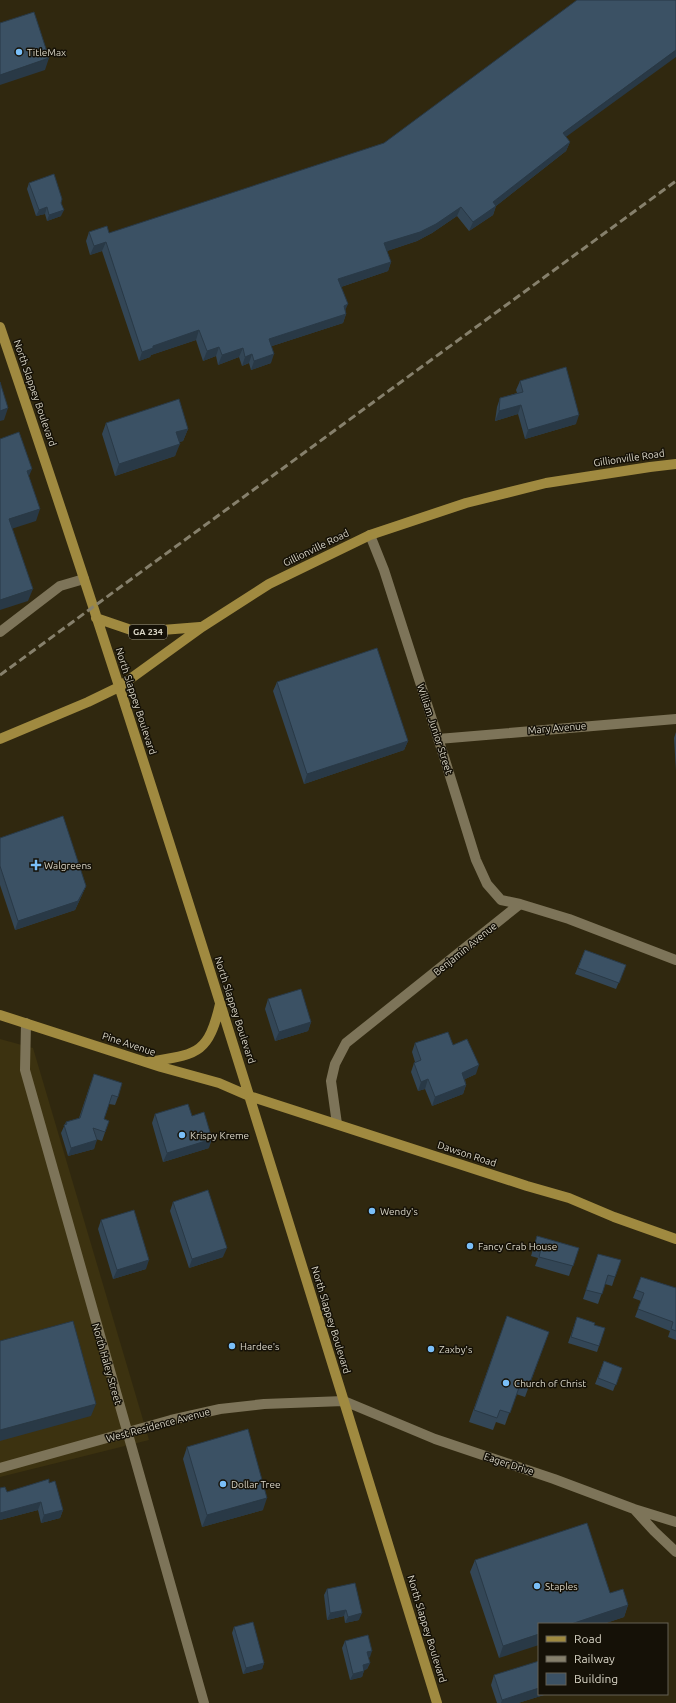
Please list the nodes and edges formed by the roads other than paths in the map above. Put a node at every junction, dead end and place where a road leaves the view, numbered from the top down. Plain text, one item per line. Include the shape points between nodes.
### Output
1 (0, 327) edge
2 (676, 464) edge
3 (370, 535) junction
4 (84, 579) junction
5 (96, 618) junction
6 (202, 627) junction
7 (0, 632) edge
8 (119, 687) junction
9 (676, 719) edge
10 (0, 739) edge
11 (438, 739) junction
12 (520, 904) junction
13 (676, 960) edge
14 (220, 1002) junction
15 (0, 1015) edge
16 (26, 1023) junction
17 (148, 1062) junction
18 (249, 1096) junction
19 (337, 1124) junction
20 (676, 1239) edge
21 (344, 1401) junction
22 (126, 1432) junction
23 (0, 1468) edge
24 (634, 1509) junction
25 (676, 1522) edge
26 (676, 1552) edge
27 (204, 1703) edge
28 (437, 1703) edge

1 - 4 main road, North Slappey Boulevard
2 - 3 main road, Gillionville Road / GA 234 via 546,484 466,503
3 - 6 main road, Gillionville Road / GA 234 via 270,584
3 - 11 street, William Junior Street via 384,570
4 - 5 main road, North Slappey Boulevard
4 - 7 street via 60,586
5 - 6 main road, GA 234 via 137,632
5 - 8 main road, North Slappey Boulevard
6 - 8 main road, Gillionville Road / GA 234
8 - 10 main road, Gillionville Road
8 - 14 main road, North Slappey Boulevard
9 - 11 street, Mary Avenue
11 - 12 street, William Junior Street via 476,860 487,884 501,900
12 - 13 street via 569,919
12 - 19 street, Benjamin Avenue via 346,1043 335,1064 331,1082
14 - 17 main road via 211,1034 199,1049 189,1054
14 - 18 main road, North Slappey Boulevard
15 - 16 main road, Pine Avenue
16 - 17 main road, Pine Avenue
16 - 22 street, North Haley Street via 25,1070
17 - 18 main road, Pine Avenue via 219,1083
18 - 19 main road, Dawson Road
18 - 21 main road, North Slappey Boulevard
19 - 20 main road, Dawson Road via 569,1198
21 - 22 street, West Residence Avenue via 264,1404 220,1409
21 - 24 street, Eager Drive via 435,1439
21 - 28 main road, North Slappey Boulevard
22 - 23 street, West Residence Avenue
22 - 27 street, North Haley Street
24 - 25 street, Eager Drive
24 - 26 street

